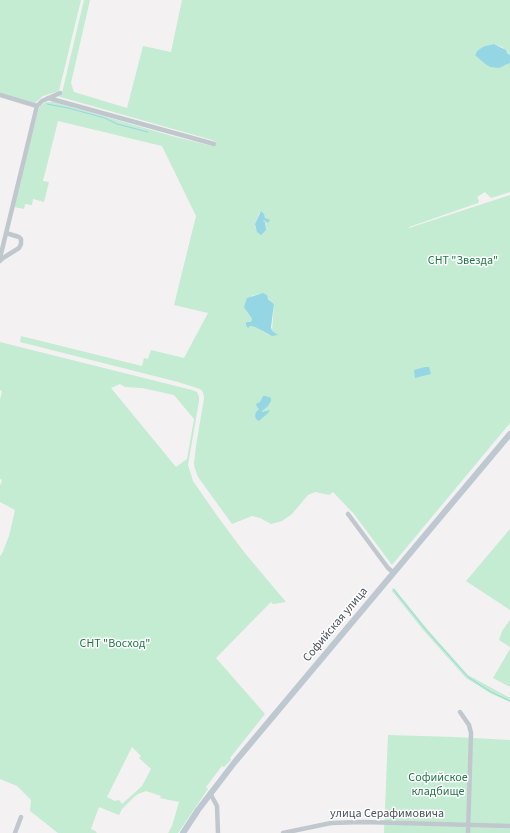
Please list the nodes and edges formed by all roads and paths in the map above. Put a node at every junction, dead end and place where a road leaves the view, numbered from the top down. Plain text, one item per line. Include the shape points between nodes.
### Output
1 (60, 93) dead end
2 (0, 95) edge
3 (48, 98) junction
4 (37, 106) junction
5 (214, 144) dead end
6 (6, 233) junction
7 (0, 258) edge
8 (0, 261) edge
9 (510, 434) edge
10 (348, 514) dead end
11 (394, 573) junction
12 (460, 712) dead end
13 (210, 794) junction
14 (21, 817) dead end
15 (468, 825) junction
16 (510, 826) edge
17 (15, 833) edge
18 (183, 833) edge
19 (218, 833) edge
20 (283, 833) edge
21 (468, 833) edge

1 - 3 street
2 - 4 street
3 - 4 street
3 - 5 street
4 - 6 street
6 - 7 street
6 - 8 street via 19,237 22,242 19,248
9 - 11 main road, Софийская улица
10 - 11 street
11 - 13 main road, Софийская улица
12 - 15 street via 471,733
13 - 18 main road, Софийская улица
13 - 19 street via 217,806
14 - 17 street
15 - 16 street, улица Серафимовича
15 - 20 street, улица Серафимовича via 331,823
15 - 21 street

